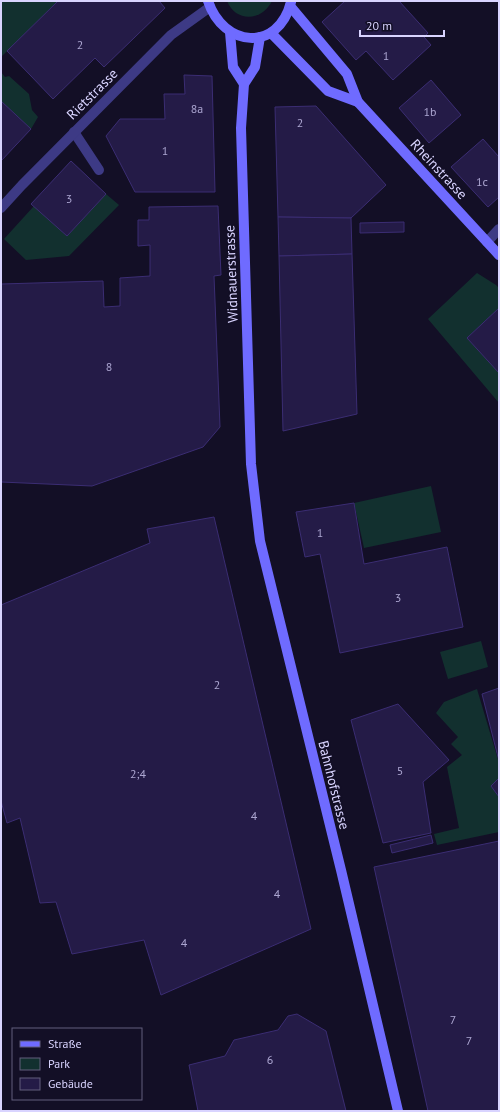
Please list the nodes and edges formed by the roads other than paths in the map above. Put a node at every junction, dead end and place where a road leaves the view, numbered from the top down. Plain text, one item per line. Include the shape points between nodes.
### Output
1 (290, 3) edge
2 (209, 4) edge
3 (230, 32) junction
4 (271, 33) junction
5 (260, 37) junction
6 (244, 84) junction
7 (358, 102) junction
8 (74, 132) junction
9 (99, 170) dead end
10 (1, 208) edge
11 (499, 229) edge
12 (487, 242) junction
13 (499, 254) edge
14 (251, 464) joint
15 (398, 1111) edge

1 - 4 main road via 284,20
1 - 7 main road, Rheinstrasse via 347,74
2 - 3 main road via 216,19
2 - 8 street, Rietstrasse via 171,35
3 - 5 main road via 242,37
3 - 6 main road via 232,66
4 - 5 main road
4 - 7 main road, Rheinstrasse via 328,91
5 - 6 main road, Widnauerstrasse via 255,67
6 - 14 main road, Widnauerstrasse via 241,128
7 - 12 main road, Rheinstrasse
8 - 9 street
8 - 10 street, Rietstrasse
11 - 12 street
12 - 13 main road, Rheinstrasse
14 - 15 main road, Bahnhofstrasse via 260,541

